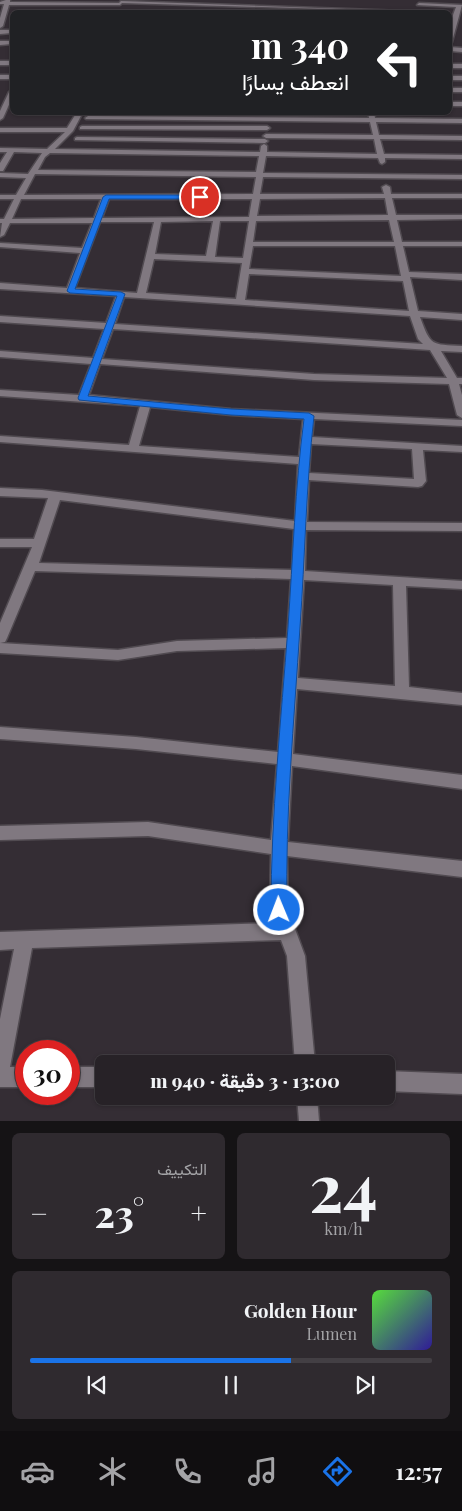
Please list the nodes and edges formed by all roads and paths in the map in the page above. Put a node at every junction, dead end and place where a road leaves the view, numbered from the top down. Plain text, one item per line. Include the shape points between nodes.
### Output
1 (301, 0) edge
2 (7, 2) edge
3 (121, 2) edge
4 (221, 2) edge
5 (0, 3) edge
6 (399, 3) dead end
7 (416, 4) dead end
8 (461, 6) edge
9 (295, 10) edge
10 (396, 10) edge
11 (2, 13) edge
12 (456, 13) edge
13 (3, 23) edge
14 (452, 23) edge
15 (462, 23) edge
16 (453, 34) edge
17 (10, 94) edge
18 (1, 114) edge
19 (78, 115) edge
20 (90, 115) edge
21 (164, 115) edge
22 (269, 116) edge
23 (372, 116) edge
24 (462, 120) edge
25 (82, 128) junction
26 (157, 128) junction
27 (267, 128) junction
28 (0, 130) edge
29 (71, 130) junction
30 (376, 137) junction
31 (462, 138) edge
32 (77, 139) junction
33 (265, 139) junction
34 (150, 140) junction
35 (203, 141) junction
36 (0, 150) edge
37 (12, 150) junction
38 (48, 150) junction
39 (66, 150) junction
40 (144, 152) junction
41 (262, 154) junction
42 (380, 156) junction
43 (462, 158) edge
44 (196, 163) junction
45 (0, 169) edge
46 (32, 174) junction
47 (259, 174) junction
48 (0, 175) edge
49 (384, 176) junction
50 (462, 177) edge
51 (386, 195) junction
52 (256, 196) junction
53 (462, 196) edge
54 (0, 197) edge
55 (106, 197) junction
56 (18, 198) junction
57 (462, 217) edge
58 (392, 218) junction
59 (217, 219) junction
60 (253, 219) junction
61 (98, 220) junction
62 (158, 220) junction
63 (4, 221) edge
64 (0, 235) edge
65 (250, 244) junction
66 (397, 244) junction
67 (462, 244) edge
68 (0, 245) edge
69 (86, 251) junction
70 (151, 256) junction
71 (210, 259) junction
72 (246, 261) junction
73 (245, 271) junction
74 (405, 277) junction
75 (462, 277) edge
76 (0, 286) edge
77 (70, 291) junction
78 (121, 294) junction
79 (141, 296) junction
80 (240, 302) junction
81 (414, 314) junction
82 (462, 317) edge
83 (0, 319) edge
84 (109, 326) junction
85 (434, 348) junction
86 (462, 349) edge
87 (0, 354) edge
88 (97, 361) junction
89 (458, 381) edge
90 (0, 393) edge
91 (83, 398) junction
92 (146, 404) junction
93 (461, 409) edge
94 (309, 416) junction
95 (462, 423) edge
96 (0, 439) edge
97 (306, 440) junction
98 (417, 448) junction
99 (133, 449) junction
100 (462, 450) edge
101 (304, 461) junction
102 (303, 476) junction
103 (0, 492) edge
104 (54, 496) junction
105 (300, 526) junction
106 (462, 527) edge
107 (0, 543) edge
108 (40, 543) junction
109 (31, 567) junction
110 (298, 575) junction
111 (399, 581) junction
112 (462, 586) edge
113 (0, 638) edge
114 (292, 643) junction
115 (0, 648) edge
116 (291, 683) junction
117 (402, 692) junction
118 (462, 698) edge
119 (0, 733) edge
120 (285, 759) junction
121 (462, 782) edge
122 (0, 833) edge
123 (278, 848) junction
124 (462, 869) edge
125 (286, 931) junction
126 (24, 940) junction
127 (0, 941) edge
128 (304, 1055) edge
129 (0, 1070) edge
130 (0, 1077) edge
131 (15, 1077) edge
132 (80, 1077) edge
133 (95, 1077) edge
134 (395, 1081) edge
135 (462, 1084) edge
136 (308, 1105) edge
137 (309, 1121) edge

1 - 9 street
2 - 3 street
2 - 5 street
2 - 11 street
3 - 4 street
4 - 9 street
6 - 10 street
7 - 8 street
8 - 12 street
11 - 13 street
12 - 14 street
14 - 15 street
14 - 16 street
17 - 18 street
19 - 29 street
20 - 21 street
20 - 25 street
21 - 22 street
21 - 26 street
22 - 23 street
22 - 27 street
23 - 24 street
23 - 30 street
25 - 26 street
25 - 32 street
26 - 27 street
26 - 34 street
27 - 33 street
28 - 29 street
29 - 38 street
30 - 31 street
30 - 33 street
30 - 42 street
32 - 34 street
32 - 39 street
33 - 35 street
33 - 41 street
34 - 35 street
34 - 40 street
35 - 44 street
36 - 37 street
37 - 38 street
37 - 45 street
38 - 39 street
38 - 46 street
39 - 40 street
40 - 44 street
41 - 42 street
41 - 44 street
41 - 47 street
42 - 43 street
42 - 49 street
44 - 46 street
44 - 47 street
46 - 48 street
46 - 56 street
47 - 49 street
47 - 52 street
49 - 50 street
49 - 51 street
51 - 52 street
51 - 53 street
51 - 58 street
52 - 55 street
52 - 60 street
54 - 56 street
55 - 56 street
55 - 61 street
56 - 63 street
57 - 58 street
58 - 60 street
58 - 66 street
59 - 60 street
59 - 62 street
59 - 71 street
60 - 65 street
61 - 62 street
61 - 63 street
61 - 69 street
62 - 70 street
63 - 64 street
65 - 66 street
65 - 72 street
66 - 67 street
66 - 74 street
68 - 69 street
69 - 77 street
70 - 71 street
70 - 79 street
71 - 72 street
72 - 73 street
73 - 74 street
73 - 80 street
74 - 75 street
74 - 81 street
76 - 77 street
77 - 78 street
78 - 79 street
78 - 84 street
79 - 80 street
80 - 81 street
81 - 82 street
81 - 85 street via 423,339
83 - 84 street
84 - 85 street
84 - 88 street
85 - 86 street
85 - 89 street
87 - 88 street
88 - 89 street via 314,377
88 - 91 street
89 - 93 street
90 - 91 street
91 - 92 street
92 - 94 street
92 - 99 street
94 - 95 street
94 - 97 street
96 - 99 street
97 - 98 street
97 - 101 street
98 - 100 street
98 - 102 street via 418,483
99 - 101 street
101 - 102 street
102 - 105 street
103 - 104 street
104 - 105 street
104 - 108 street
105 - 106 street
105 - 110 street
107 - 108 street
108 - 109 street
109 - 110 street
109 - 113 street
110 - 111 street
110 - 114 street
111 - 112 street
111 - 117 street
114 - 115 street via 177,646 118,656
114 - 116 street
116 - 117 street
116 - 120 street
117 - 118 street
119 - 120 street
120 - 121 street
120 - 123 street
122 - 123 street via 148,829
123 - 124 street
123 - 125 street via 279,910
125 - 126 street
125 - 128 street via 296,956
126 - 127 street
126 - 129 street
130 - 131 street
132 - 133 street
134 - 135 street
136 - 137 street

